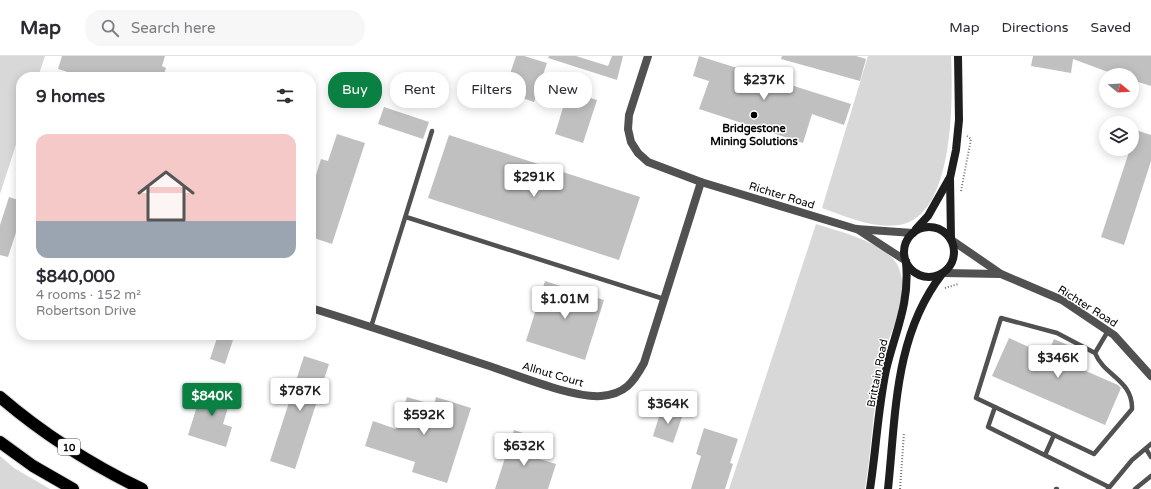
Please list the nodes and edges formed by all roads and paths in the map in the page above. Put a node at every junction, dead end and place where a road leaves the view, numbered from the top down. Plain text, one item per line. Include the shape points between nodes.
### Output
1 (648, 56) edge
2 (958, 56) edge
3 (432, 130) dead end
4 (968, 136) dead end
5 (950, 178) junction
6 (701, 182) junction
7 (960, 193) dead end
8 (406, 217) junction
9 (856, 229) junction
10 (914, 232) junction
11 (952, 240) junction
12 (906, 262) junction
13 (943, 273) junction
14 (1001, 274) junction
15 (960, 283) dead end
16 (941, 291) dead end
17 (664, 299) junction
18 (316, 310) edge
19 (371, 327) junction
20 (1108, 331) junction
21 (1095, 354) junction
22 (1151, 376) edge
23 (0, 397) edge
24 (995, 408) junction
25 (904, 429) dead end
26 (1054, 435) junction
27 (0, 442) edge
28 (1151, 444) edge
29 (1146, 448) junction
30 (1045, 455) junction
31 (1151, 457) edge
32 (1151, 476) edge
33 (1108, 488) edge
34 (73, 489) edge
35 (142, 489) edge
36 (870, 489) edge
37 (888, 489) edge
38 (900, 489) edge
39 (1135, 489) edge

1 - 6 street, Richter Road via 629,115 628,129 631,142 648,162
2 - 5 main road via 958,120 956,150
3 - 8 lane
4 - 7 path via 970,139
5 - 10 main road via 928,216
5 - 11 main road
6 - 9 street, Richter Road
6 - 17 street, Allnut Court
8 - 17 lane
8 - 19 lane
9 - 10 street, Richter Road
9 - 12 street, Richter Road
10 - 11 main road via 934,227 945,232
10 - 12 main road via 905,246
11 - 13 main road via 955,255 953,262
11 - 14 street, Richter Road
12 - 13 main road via 918,275 930,277
12 - 36 main road, Brittain Road via 908,281 905,304 886,371
13 - 14 street, Richter Road
13 - 37 main road, Brittain Road via 925,298 902,361 896,397
14 - 20 street, Richter Road via 1062,300
15 - 16 path
17 - 19 street, Allnut Court via 644,363 635,379 624,390 600,396 585,395 537,382
18 - 19 street, Allnut Court
20 - 21 lane
20 - 22 street, Richter Road
21 - 24 lane via 1057,333 1001,318 976,398
21 - 26 lane via 1098,362 1123,383 1132,401 1132,409 1094,454
23 - 35 highway, 10 via 52,436
24 - 26 lane
24 - 30 lane via 988,427
25 - 38 path
26 - 30 lane
27 - 34 highway via 33,466
28 - 29 lane
29 - 31 lane
29 - 33 lane
30 - 33 lane
32 - 39 lane

